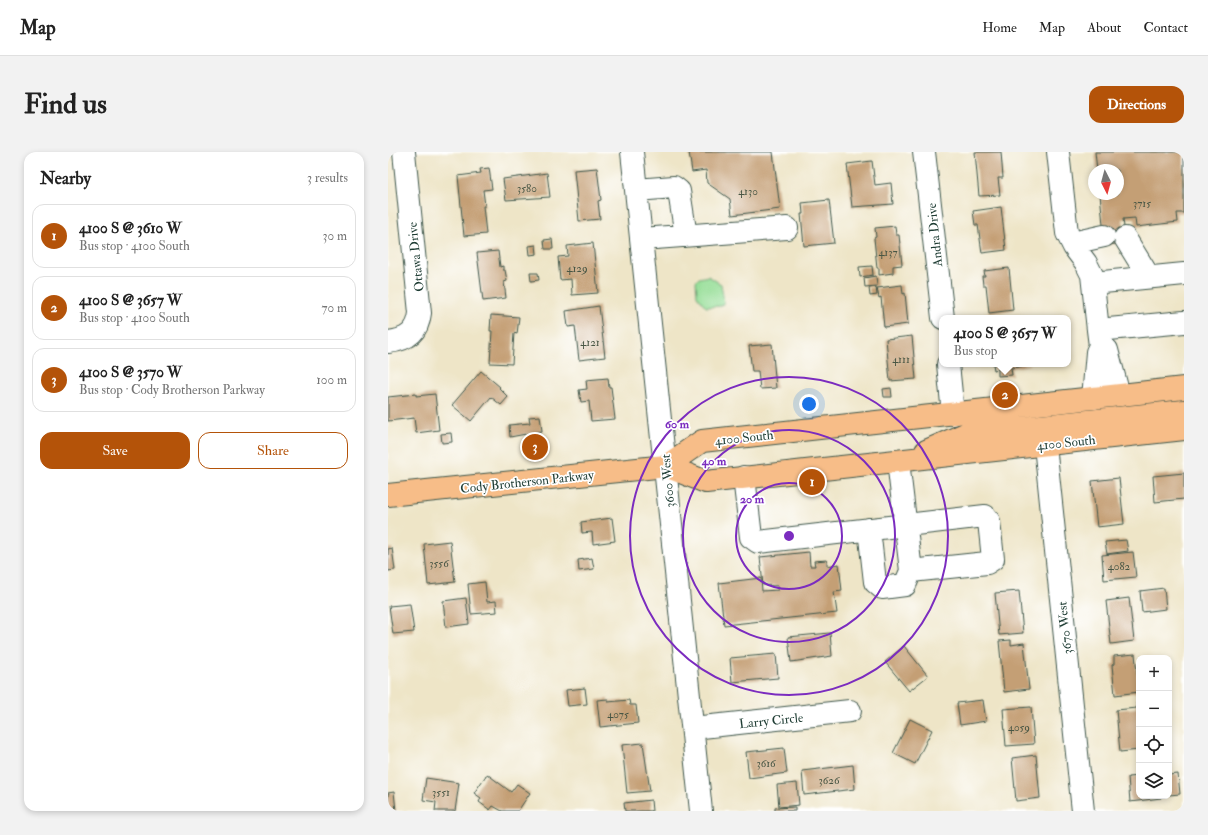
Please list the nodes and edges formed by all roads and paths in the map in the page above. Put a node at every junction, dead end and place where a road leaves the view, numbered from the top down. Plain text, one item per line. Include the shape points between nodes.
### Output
1 (404, 152) edge
2 (632, 152) edge
3 (924, 152) edge
4 (1058, 152) edge
5 (636, 190) junction
6 (787, 228) dead end
7 (686, 236) junction
8 (642, 239) junction
9 (1072, 243) junction
10 (1184, 274) edge
11 (1149, 277) junction
12 (1093, 283) junction
13 (943, 315) edge
14 (1184, 322) edge
15 (1099, 338) junction
16 (388, 342) edge
17 (948, 367) edge
18 (1184, 388) edge
19 (1119, 395) junction
20 (1093, 398) junction
21 (1184, 411) edge
22 (953, 414) junction
23 (1184, 429) edge
24 (1045, 445) junction
25 (900, 460) junction
26 (666, 466) junction
27 (744, 477) junction
28 (388, 495) edge
29 (905, 525) junction
30 (869, 529) junction
31 (911, 571) junction
32 (850, 711) dead end
33 (693, 728) junction
34 (701, 811) edge
35 (1083, 811) edge

1 - 16 street, Ottawa Drive via 420,313 415,331 400,340
2 - 5 street, 3600 West
3 - 13 street, Andra Drive
4 - 9 street via 1067,233
5 - 7 street via 674,187 679,191
5 - 8 street, 3600 West
6 - 7 street
7 - 8 street
8 - 26 street, 3600 West
9 - 11 street via 1115,237
9 - 12 street via 1086,263
10 - 11 street
11 - 12 street
12 - 15 street
14 - 15 street
15 - 19 street via 1107,350
15 - 20 street
17 - 22 street
18 - 19 main road, 4100 South
19 - 20 main road, 4100 South
20 - 22 main road, 4100 South
21 - 25 main road via 966,434
22 - 26 main road, 4100 South via 702,441
23 - 24 main road, 4100 South
24 - 25 main road, 4100 South
24 - 35 street, 3670 West
25 - 27 main road, 4100 South
25 - 29 street
26 - 27 main road, 4100 South via 706,482
26 - 28 main road, Cody Brotherson Parkway
26 - 33 street, 3600 West
27 - 30 street via 751,537 758,542
29 - 30 street
29 - 31 street
29 - 31 street via 985,516 990,521 993,558 987,563
30 - 31 street via 875,582 882,588 905,585
32 - 33 street, Larry Circle
33 - 34 street, 3600 West

